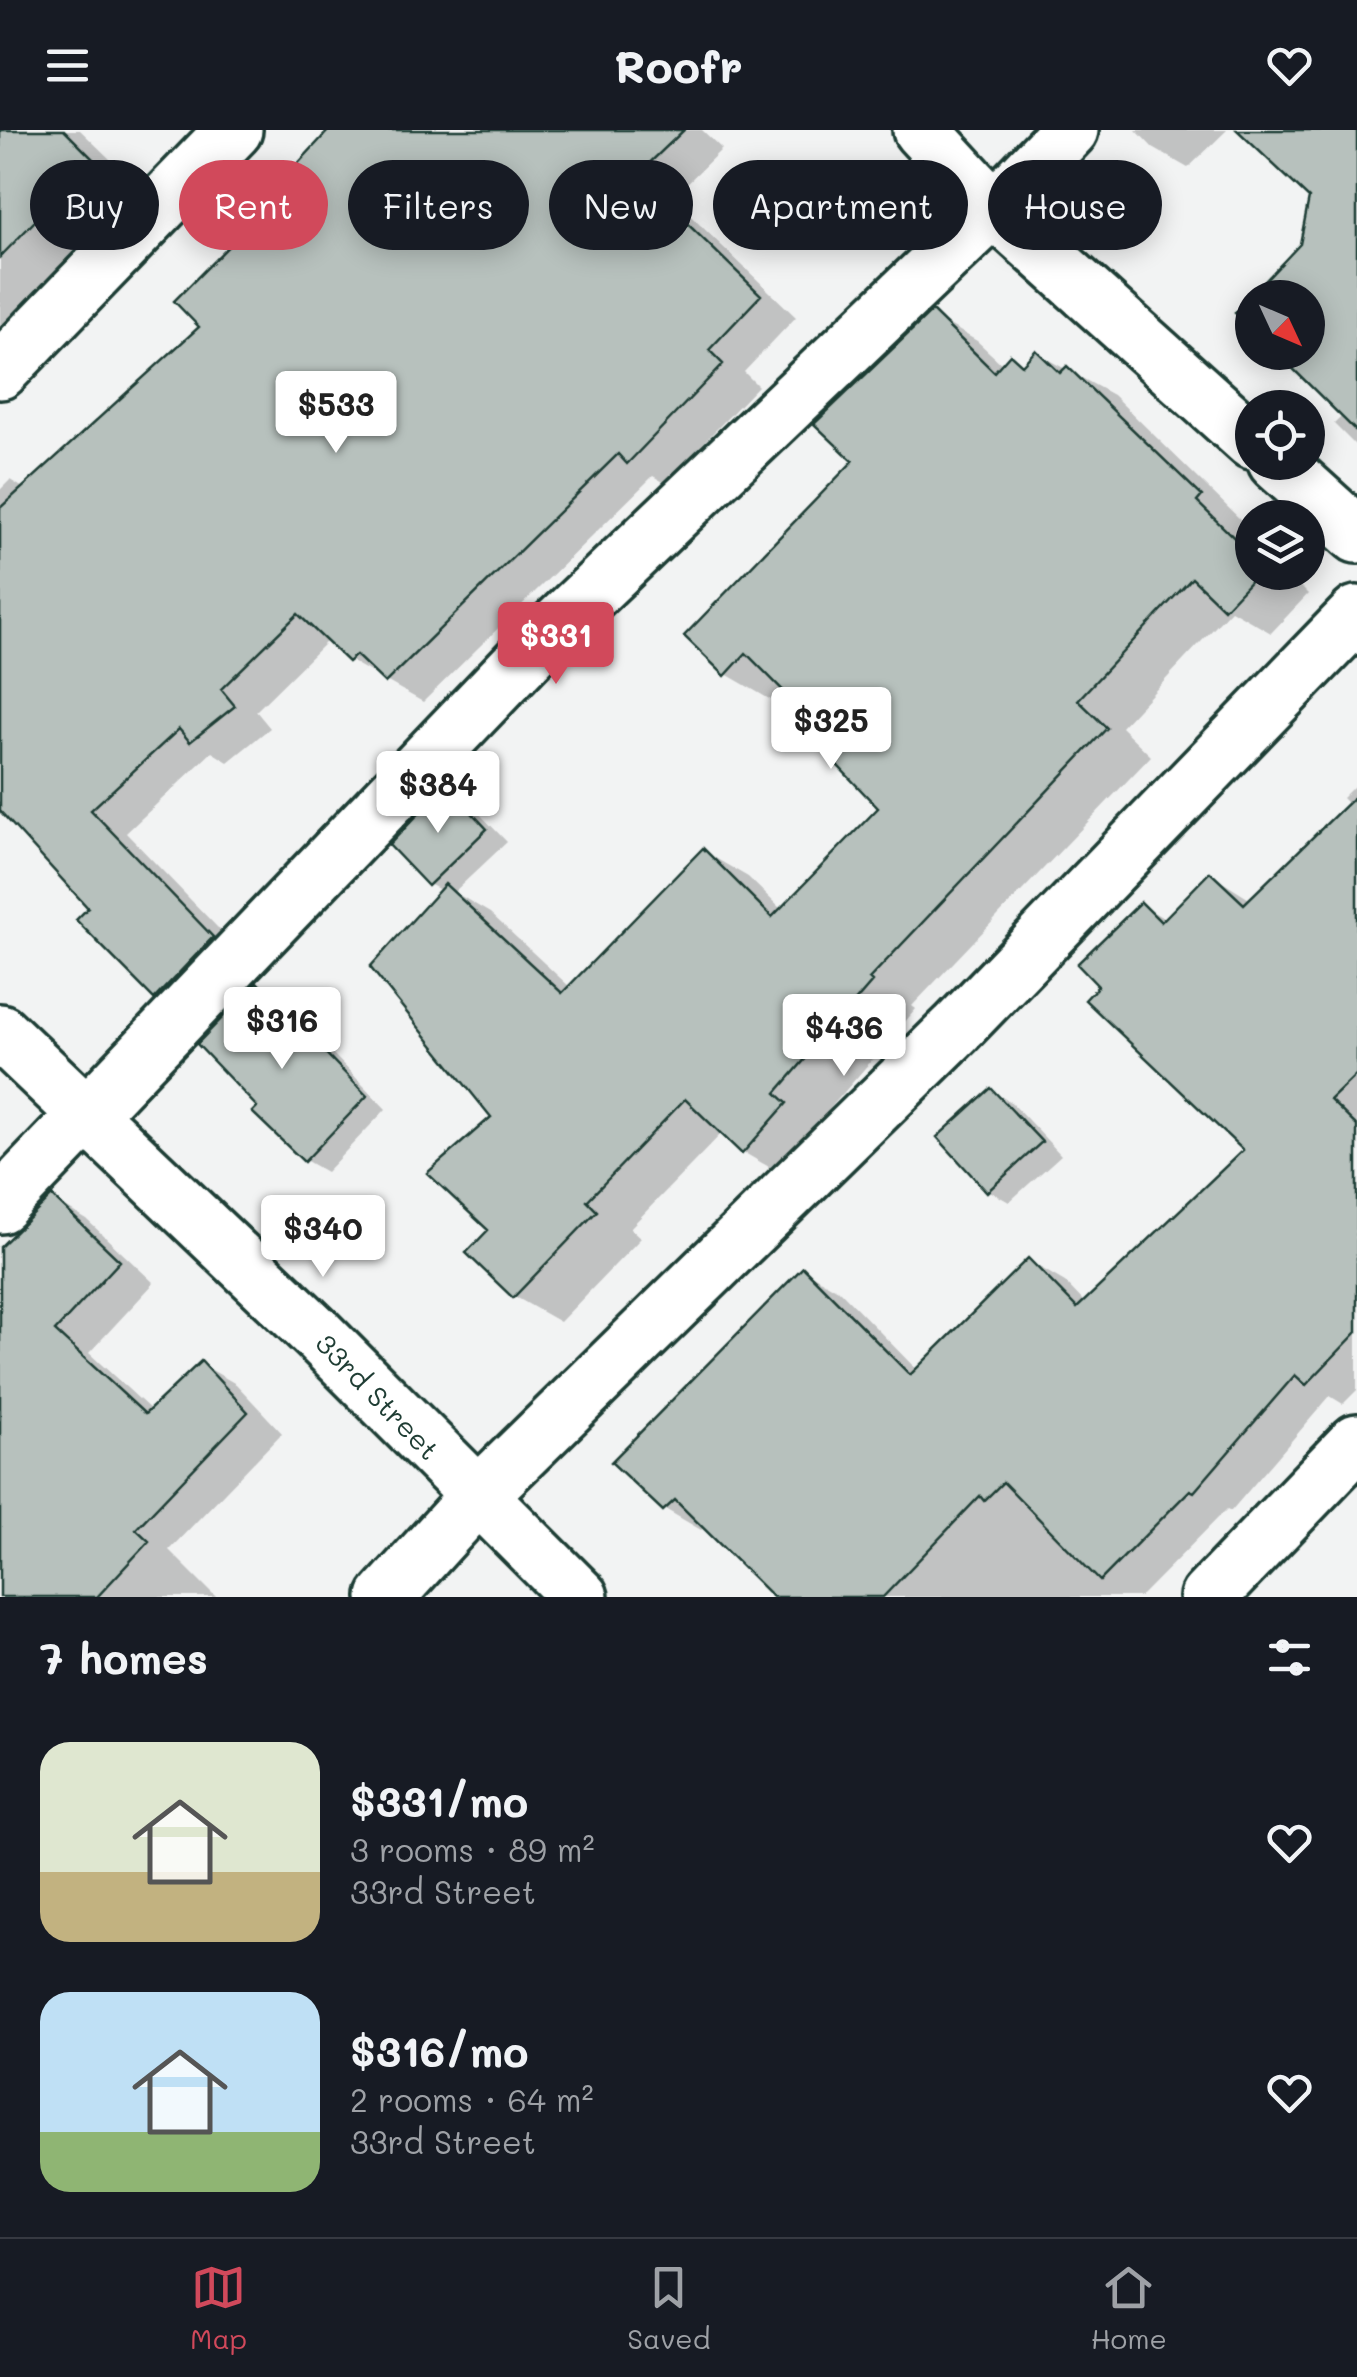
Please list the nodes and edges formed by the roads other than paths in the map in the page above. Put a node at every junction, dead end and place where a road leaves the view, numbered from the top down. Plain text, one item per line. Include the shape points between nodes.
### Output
1 (920, 130) edge
2 (1070, 130) edge
3 (209, 139) edge
4 (1041, 160) edge
5 (988, 203) edge
6 (988, 215) edge
7 (1039, 250) edge
8 (0, 371) edge
9 (1235, 427) edge
10 (1296, 480) edge
11 (1357, 535) edge
12 (1357, 614) edge
13 (0, 1032) edge
14 (87, 1115) junction
15 (0, 1205) edge
16 (1357, 1442) edge
17 (477, 1498) junction
18 (386, 1597) edge
19 (580, 1597) edge
20 (1208, 1597) edge

1 - 5 street
2 - 4 street
3 - 8 street
6 - 14 street via 539,643
7 - 9 street
10 - 11 street
12 - 17 street via 956,1029
13 - 14 street, 33rd Street
14 - 15 street
14 - 17 street, 33rd Street via 318,1334
16 - 20 street
17 - 18 street
17 - 19 street, 33rd Street

